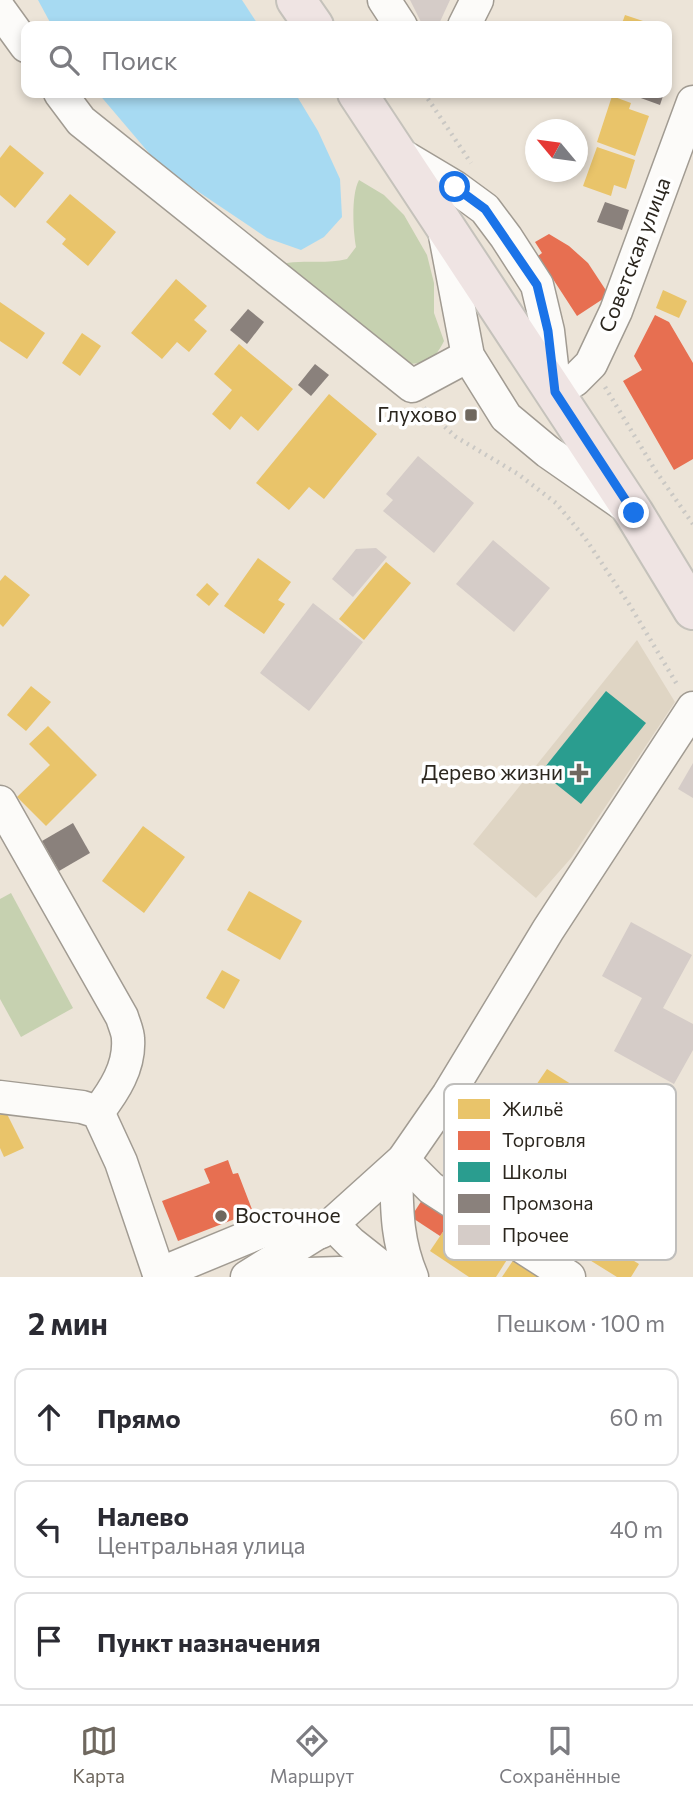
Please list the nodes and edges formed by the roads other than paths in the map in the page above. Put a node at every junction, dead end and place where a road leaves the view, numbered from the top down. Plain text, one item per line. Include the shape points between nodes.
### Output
1 (296, 0) edge
2 (384, 0) edge
3 (477, 0) edge
4 (0, 10) edge
5 (311, 21) edge
6 (398, 21) edge
7 (466, 21) edge
8 (21, 39) edge
9 (64, 98) edge
10 (360, 98) edge
11 (693, 102) edge
12 (396, 151) junction
13 (443, 222) junction
14 (468, 356) junction
15 (555, 392) junction
16 (634, 513) junction
17 (693, 610) edge
18 (689, 703) edge
19 (0, 802) edge
20 (455, 1084) edge
21 (0, 1097) edge
22 (444, 1101) edge
23 (98, 1112) junction
24 (400, 1164) junction
25 (444, 1196) edge
26 (327, 1228) junction
27 (543, 1260) edge
28 (160, 1276) edge
29 (248, 1277) edge
30 (377, 1277) edge
31 (394, 1277) edge
32 (412, 1277) edge
33 (569, 1277) edge

1 - 5 main road
2 - 6 street
3 - 7 street
4 - 8 street
9 - 14 street via 81,121 412,386
10 - 12 main road
11 - 15 street, Советская улица via 616,312 591,364
12 - 13 main road
12 - 15 street via 485,209 506,237 537,285
13 - 14 street
13 - 15 main road
14 - 16 street via 506,417
15 - 16 main road
16 - 17 main road
18 - 20 street
19 - 23 street via 122,1017 128,1039 125,1067
21 - 23 street
22 - 24 street
23 - 28 street via 121,1162
24 - 25 street
24 - 26 street
24 - 32 street via 397,1226
26 - 28 street via 263,1231
26 - 29 street
26 - 31 street
27 - 33 street
29 - 30 street via 339,1273

